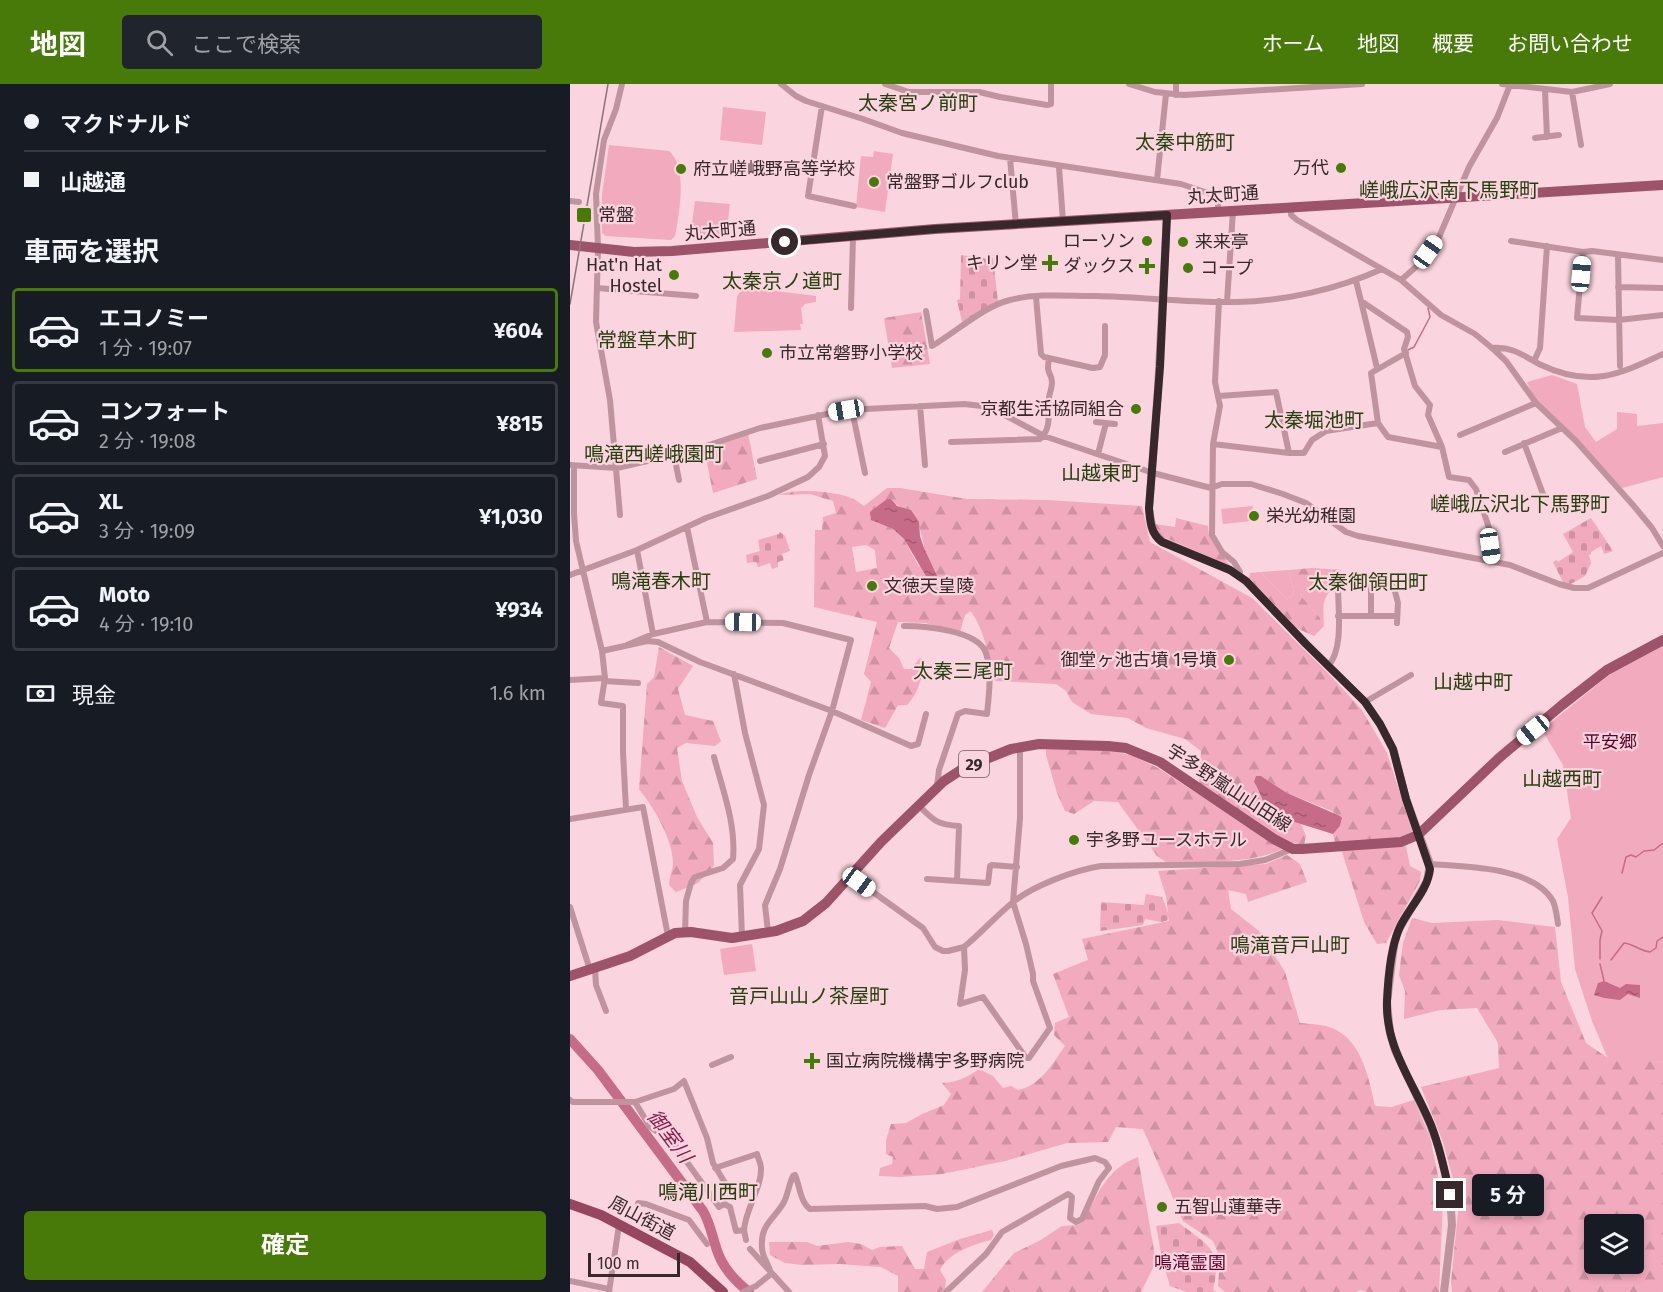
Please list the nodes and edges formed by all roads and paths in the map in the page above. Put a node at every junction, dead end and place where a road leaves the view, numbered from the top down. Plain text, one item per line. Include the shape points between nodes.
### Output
1 (622, 84) edge
2 (781, 84) edge
3 (885, 84) edge
4 (1051, 84) edge
5 (1129, 84) edge
6 (1176, 84) edge
7 (1362, 84) edge
8 (1571, 84) edge
9 (1610, 84) edge
10 (1506, 85) edge
11 (1289, 86) edge
12 (1545, 90) junction
13 (1571, 92) junction
14 (1166, 94) junction
15 (1176, 94) junction
16 (822, 106) junction
17 (1558, 135) dead end
18 (1547, 136) junction
19 (1535, 138) dead end
20 (1581, 145) dead end
21 (1011, 158) junction
22 (1059, 166) junction
23 (1157, 180) junction
24 (1663, 185) edge
25 (1456, 197) junction
26 (570, 201) edge
27 (579, 202) dead end
28 (854, 206) dead end
29 (1291, 207) junction
30 (1233, 211) junction
31 (1218, 212) junction
32 (1167, 215) junction
33 (1063, 221) junction
34 (1016, 225) junction
35 (853, 237) junction
36 (1511, 241) dead end
37 (570, 245) edge
38 (1547, 246) junction
39 (598, 248) junction
40 (1583, 252) junction
41 (1618, 255) junction
42 (1663, 260) edge
43 (1382, 269) junction
44 (1401, 280) junction
45 (1356, 281) junction
46 (1618, 286) junction
47 (597, 288) junction
48 (1663, 288) edge
49 (696, 296) dead end
50 (1036, 297) junction
51 (1163, 298) junction
52 (1361, 301) junction
53 (1219, 302) junction
54 (1227, 302) junction
55 (851, 308) dead end
56 (926, 310) dead end
57 (1663, 315) edge
58 (1619, 320) junction
59 (1105, 326) dead end
60 (1492, 348) junction
61 (1406, 353) junction
62 (1663, 354) edge
63 (1049, 359) junction
64 (1534, 361) junction
65 (1620, 366) dead end
66 (1377, 368) junction
67 (1219, 396) junction
68 (1536, 404) junction
69 (920, 406) junction
70 (852, 410) junction
71 (818, 415) junction
72 (1096, 422) dead end
73 (1106, 423) junction
74 (1378, 423) junction
75 (1115, 424) dead end
76 (1562, 428) junction
77 (1460, 435) dead end
78 (1044, 436) junction
79 (951, 442) dead end
80 (1524, 443) junction
81 (824, 444) junction
82 (1213, 444) junction
83 (1442, 447) junction
84 (1504, 452) dead end
85 (1289, 453) junction
86 (1098, 454) junction
87 (674, 455) junction
88 (760, 461) dead end
89 (572, 465) edge
90 (925, 465) dead end
91 (617, 468) junction
92 (865, 473) dead end
93 (1153, 473) junction
94 (679, 480) dead end
95 (1211, 488) junction
96 (1543, 494) dead end
97 (620, 515) dead end
98 (687, 527) junction
99 (1663, 545) edge
100 (637, 550) junction
101 (1663, 553) edge
102 (1492, 561) junction
103 (584, 569) junction
104 (570, 575) edge
105 (1238, 576) junction
106 (1393, 584) dead end
107 (1338, 616) junction
108 (1371, 616) junction
109 (707, 622) junction
110 (904, 626) dead end
111 (653, 634) junction
112 (1663, 640) edge
113 (627, 645) junction
114 (602, 651) junction
115 (1328, 666) junction
116 (734, 674) junction
117 (1411, 675) dead end
118 (570, 680) edge
119 (604, 680) junction
120 (638, 683) dead end
121 (1365, 702) junction
122 (832, 711) junction
123 (926, 714) dead end
124 (1020, 746) junction
125 (714, 757) dead end
126 (937, 786) junction
127 (918, 805) junction
128 (626, 809) junction
129 (570, 819) edge
130 (1418, 835) junction
131 (1293, 849) junction
132 (1430, 864) junction
133 (1017, 867) junction
134 (849, 876) junction
135 (927, 879) dead end
136 (957, 881) junction
137 (1013, 902) junction
138 (570, 907) edge
139 (1558, 924) dead end
140 (685, 932) junction
141 (768, 932) junction
142 (668, 936) junction
143 (742, 937) junction
144 (964, 947) junction
145 (592, 969) junction
146 (570, 976) edge
147 (606, 1011) dead end
148 (731, 1058) dead end
149 (712, 1065) dead end
150 (570, 1100) edge
151 (635, 1102) junction
152 (715, 1168) junction
153 (638, 1203) dead end
154 (570, 1204) edge
155 (724, 1204) junction
156 (619, 1225) junction
157 (744, 1230) junction
158 (746, 1240) dead end
159 (707, 1244) dead end
160 (750, 1249) dead end
161 (771, 1274) junction
162 (570, 1281) edge
163 (609, 1290) edge
164 (723, 1292) edge
165 (743, 1292) edge
166 (789, 1292) edge
167 (946, 1292) edge
168 (1444, 1292) edge

1 - 39 street via 604,140 596,194
2 - 16 street via 802,99
3 - 4 street via 909,92 980,92 1047,105 1051,104
5 - 14 street
6 - 15 street
7 - 11 street
8 - 13 street
9 - 13 street
10 - 12 street
10 - 25 street via 1497,118
11 - 15 street
12 - 13 street
12 - 18 street
13 - 20 street
14 - 15 street
14 - 23 street
16 - 21 street via 902,134
16 - 28 street via 808,196
17 - 18 street
18 - 19 street
21 - 22 street
21 - 34 street
22 - 23 street
22 - 33 street
23 - 31 street via 1214,195
24 - 25 main road, 丸太町通
25 - 29 main road, 丸太町通
25 - 44 street via 1438,237
26 - 27 street
29 - 30 main road, 丸太町通
29 - 43 street via 1291,215 1297,220
30 - 31 main road, 丸太町通
30 - 54 street
31 - 32 main road, 丸太町通
32 - 33 main road, 丸太町通
32 - 51 street
33 - 34 main road, 丸太町通
34 - 35 main road, 丸太町通
35 - 39 main road, 丸太町通 via 672,251
35 - 55 street
36 - 38 street
37 - 39 main road, 丸太町通
38 - 40 street
38 - 64 street via 1540,348
39 - 47 street
40 - 41 street
40 - 58 street via 1577,318
41 - 42 street
41 - 46 street
43 - 44 street
43 - 45 street
44 - 60 street via 1441,315
45 - 52 street
45 - 54 street via 1266,300
46 - 48 street
46 - 58 street
47 - 49 street
47 - 91 street via 596,322
50 - 51 street
50 - 56 street via 1008,300 932,346
50 - 63 street via 1041,354
51 - 53 street
51 - 93 street
52 - 61 street via 1407,332
52 - 66 street
53 - 54 street
53 - 67 street via 1215,382
57 - 58 street
58 - 65 street
59 - 63 street via 1105,355 1100,367
60 - 64 street via 1505,346
60 - 68 street
61 - 66 street
61 - 83 street via 1415,386 1430,405 1428,415
62 - 64 street via 1629,370 1593,378 1573,377
63 - 78 street via 1050,416
66 - 74 street via 1371,373
67 - 82 street
67 - 85 street via 1276,392
68 - 76 street
68 - 77 street
69 - 70 street
69 - 78 street via 981,406
69 - 90 street
70 - 71 street
70 - 92 street
71 - 81 street
71 - 87 street
72 - 73 street
73 - 75 street
73 - 86 street
74 - 83 street via 1388,437
74 - 85 street via 1326,431 1312,440 1304,453
76 - 80 street
76 - 99 street via 1633,505
78 - 79 street
78 - 86 street
80 - 84 street
80 - 96 street
81 - 88 street
81 - 98 street via 824,459 808,477
82 - 85 street
82 - 95 street
83 - 102 street via 1449,477 1469,480 1476,489 1490,531
86 - 93 street
87 - 91 street
87 - 94 street
89 - 91 street
89 - 103 street via 576,541
91 - 97 street
93 - 95 street
93 - 105 street via 1150,518 1155,536
95 - 102 street via 1251,484 1306,503 1346,532 1358,536
95 - 105 street via 1212,535 1222,552 1239,568
98 - 100 street
98 - 109 street
100 - 103 street
100 - 111 street
101 - 102 street via 1588,588 1563,586
103 - 104 street
103 - 114 street
105 - 115 street
106 - 108 street via 1397,619
107 - 108 street
107 - 108 street via 1338,587 1369,581
107 - 115 street via 1338,645
109 - 111 street
109 - 122 street via 783,623 851,640
110 - 126 street via 930,626 964,636 986,651 987,714 958,714
111 - 113 street
112 - 130 main road, 宇多野嵐山山田線 via 1607,670 1562,705
113 - 114 street
113 - 116 street via 658,642
114 - 119 street
115 - 121 street
116 - 122 street
116 - 143 street via 744,733 764,805 759,849 740,885
117 - 121 street
118 - 119 street
119 - 120 street
119 - 128 street via 601,703 624,706
121 - 130 street via 1393,749
122 - 123 street via 911,746 918,744
122 - 141 street via 765,905
124 - 126 main road, 宇多野嵐山山田線 / 29 via 964,768
124 - 131 main road, 宇多野嵐山山田線 / 29 via 1108,746 1144,754
124 - 133 street
125 - 140 street via 732,821 733,859 723,868 695,877 691,883
126 - 127 main road, 宇多野嵐山山田線 / 29
127 - 134 main road, 宇多野嵐山山田線 / 29
127 - 136 street via 942,825 959,826
128 - 129 street
128 - 142 street via 642,807
130 - 131 main road, 宇多野嵐山山田線 via 1401,842
130 - 132 street
131 - 137 street via 1240,864 1085,868
132 - 139 street via 1486,869 1528,880 1552,901
132 - 168 street via 1427,881 1396,938 1387,1002 1395,1050 1440,1148 1450,1195 1452,1225
133 - 136 street via 990,866 988,883
133 - 137 street
134 - 141 main road, 宇多野嵐山山田線 / 29 via 808,918
134 - 144 street via 923,928 935,947 943,951
135 - 136 street
137 - 144 street
137 - 144 street via 1033,981 1050,1028 1029,1058 983,997 960,1004
138 - 145 street
140 - 142 main road, 宇多野嵐山山田線 / 29
140 - 143 main road, 宇多野嵐山山田線 / 29 via 719,938
141 - 143 main road, 宇多野嵐山山田線 / 29
142 - 145 main road, 宇多野嵐山山田線 / 29 via 630,957
145 - 146 main road, 宇多野嵐山山田線 / 29
145 - 147 street
148 - 149 street
150 - 151 street
151 - 152 street via 674,1089 684,1081
151 - 155 street via 650,1127 672,1141 719,1207
152 - 155 street via 725,1183
152 - 157 street via 757,1154 759,1180
153 - 159 street via 689,1220
154 - 156 highway, 周山街道
155 - 157 street via 730,1207 736,1231
156 - 163 street
156 - 164 highway, 周山街道 via 690,1262
157 - 158 street
160 - 161 street
161 - 165 street
161 - 166 street
161 - 167 street via 763,1254 762,1234 795,1175 810,1209 937,1209 957,1207 1061,1167 1095,1158 1106,1162 1109,1168 1082,1219 1076,1222 1070,1218 1072,1197 1068,1194 1002,1232 986,1254
162 - 163 street

